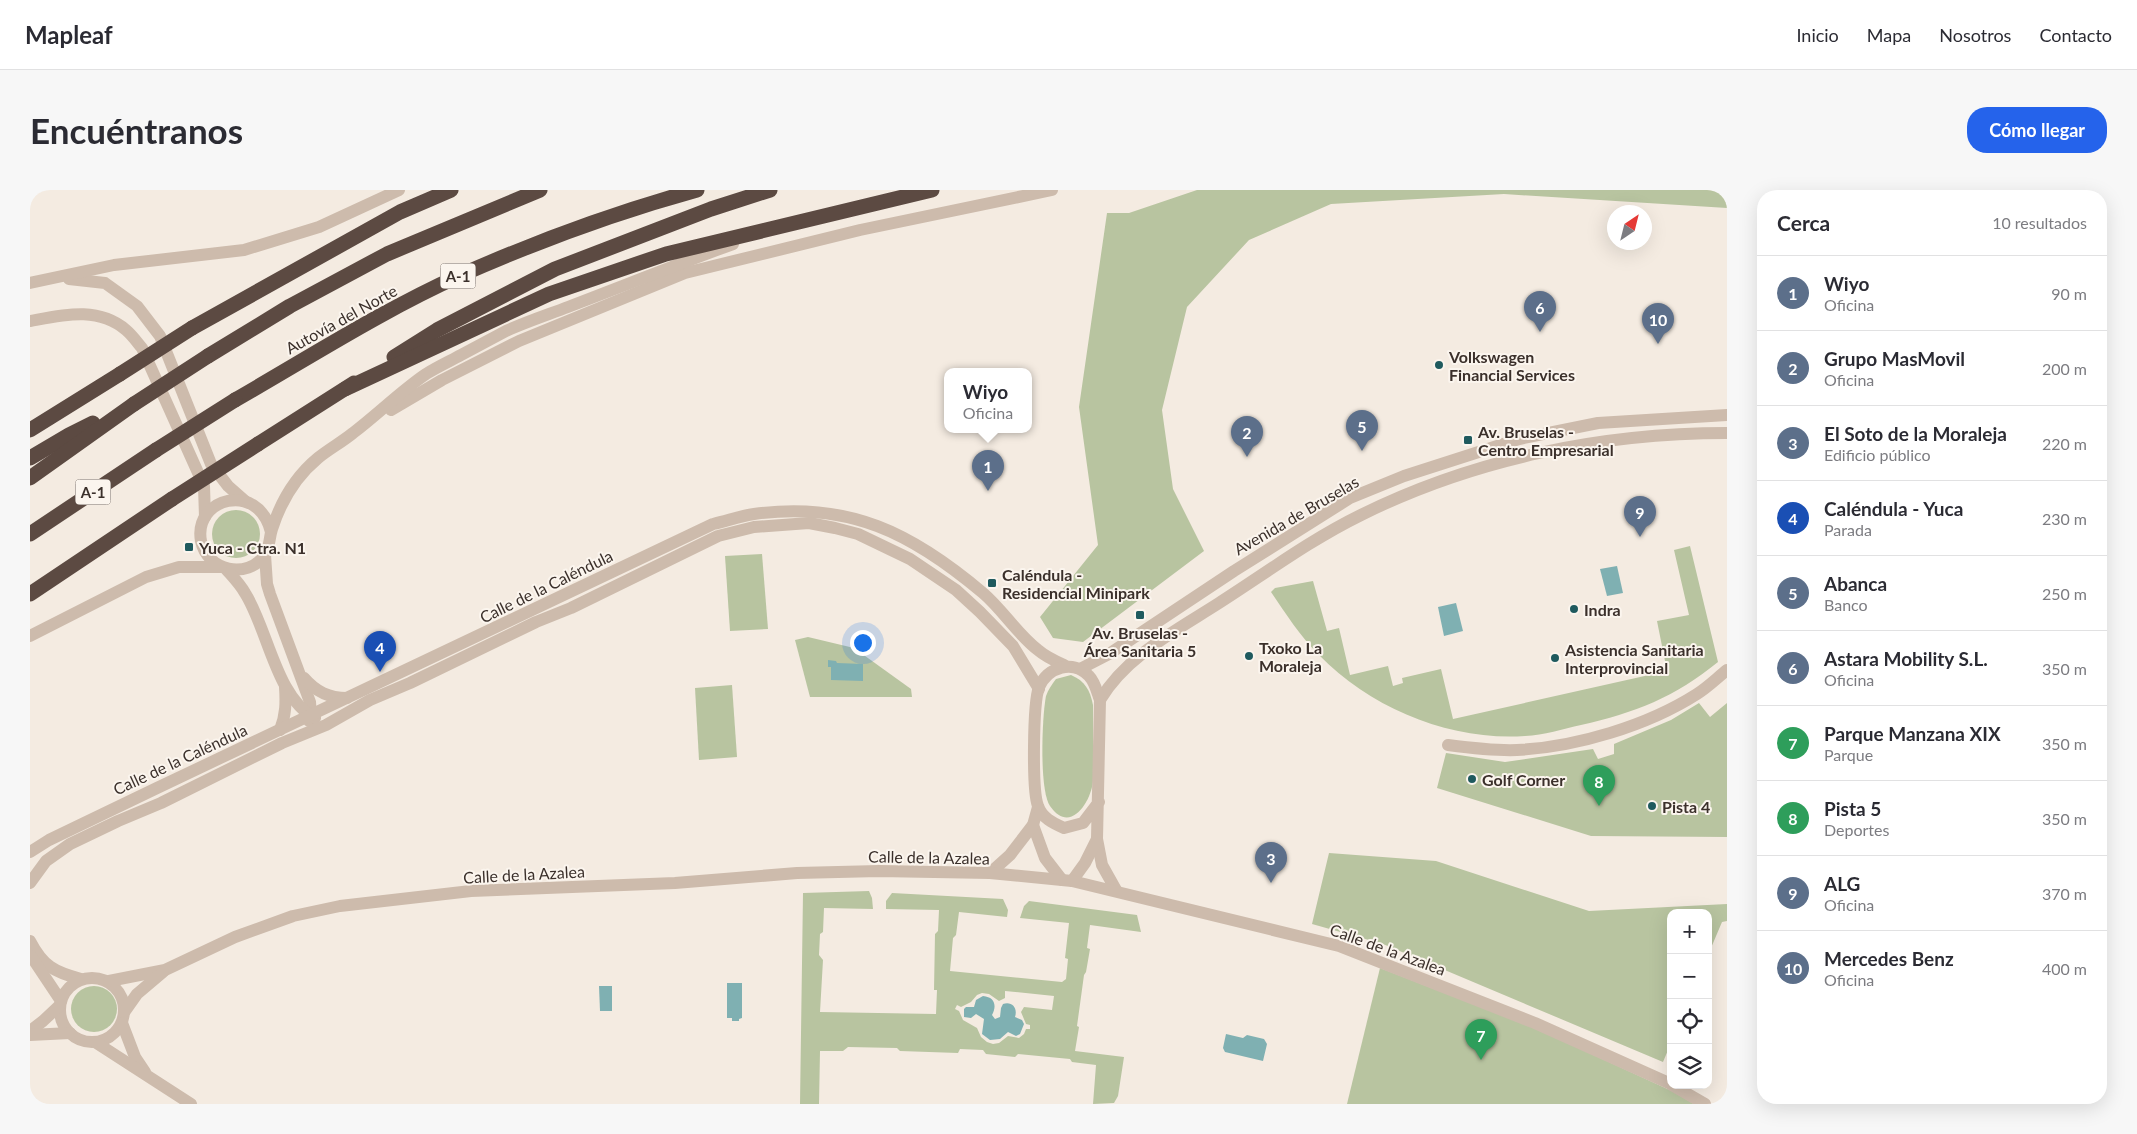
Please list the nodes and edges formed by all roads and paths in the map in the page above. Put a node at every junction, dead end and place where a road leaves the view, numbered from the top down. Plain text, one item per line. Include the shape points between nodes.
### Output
1 (399, 190) edge
2 (451, 190) edge
3 (540, 190) edge
4 (697, 190) edge
5 (770, 190) edge
6 (932, 190) edge
7 (1052, 190) edge
8 (769, 230) junction
9 (59, 278) junction
10 (30, 283) edge
11 (30, 321) edge
12 (345, 389) junction
13 (129, 406) junction
14 (1727, 416) edge
15 (30, 430) edge
16 (1727, 433) edge
17 (353, 434) junction
18 (30, 458) edge
19 (30, 478) edge
20 (245, 501) junction
21 (205, 517) junction
22 (271, 532) junction
23 (30, 534) edge
24 (265, 555) junction
25 (223, 568) junction
26 (30, 594) edge
27 (30, 636) edge
28 (1064, 665) junction
29 (1080, 669) junction
30 (1727, 670) edge
31 (302, 676) junction
32 (284, 682) junction
33 (1039, 688) junction
34 (1100, 700) junction
35 (353, 703) junction
36 (311, 716) junction
37 (280, 730) junction
38 (282, 743) junction
39 (1448, 746) dead end
40 (1098, 802) junction
41 (1038, 807) junction
42 (1033, 825) junction
43 (1097, 839) junction
44 (30, 852) edge
45 (990, 873) junction
46 (1067, 881) junction
47 (30, 883) edge
48 (1116, 890) junction
49 (30, 941) edge
50 (30, 954) edge
51 (164, 970) junction
52 (81, 979) junction
53 (109, 981) junction
54 (60, 1003) junction
55 (124, 1017) junction
56 (30, 1031) edge
57 (70, 1033) junction
58 (30, 1035) edge
59 (95, 1042) junction
60 (155, 1083) junction
61 (1667, 1083) edge
62 (1679, 1089) edge
63 (191, 1104) edge
64 (1705, 1104) edge

1 - 9 street via 319,227 244,250 114,264
2 - 15 highway, bridge via 400,212 192,328
3 - 13 highway, bridge via 386,254 290,306
4 - 23 highway, Autovía del Norte / A-1, bridge via 546,240 461,275 379,316 236,400
5 - 12 highway via 711,209 555,269 437,330
6 - 8 highway
7 - 17 street via 860,230 685,273 519,341 442,380
8 - 12 highway via 666,254 550,294
8 - 17 street via 507,331 427,374
9 - 10 street
9 - 20 street via 105,283 137,306 160,336 210,464
11 - 21 street via 75,313 105,317 126,330 142,348 204,486
12 - 26 highway, bridge via 172,498
13 - 18 highway
13 - 19 highway
14 - 29 street, Avenida de Bruselas via 1598,423 1519,439 1404,476 1350,498 1234,570 1109,654
16 - 34 street, Avenida de Bruselas via 1685,433 1601,441 1523,456 1413,491 1290,555 1159,642 1121,671
17 - 22 street via 318,458 295,482 283,501
20 - 21 street via 218,504
20 - 22 street via 263,512
21 - 25 street via 201,542 208,556
22 - 24 street
24 - 25 street via 248,568
24 - 31 street via 270,594
25 - 27 street via 179,567 146,577
25 - 32 street via 246,594
28 - 29 street, Calle de la Caléndula
28 - 33 street via 1052,671
28 - 35 street, Calle de la Caléndula via 1037,650 983,593 918,544 892,530 857,518 809,511 754,514 713,524
29 - 34 street via 1096,686
30 - 39 street via 1698,694 1664,713 1622,729 1558,745 1517,750
31 - 35 street via 325,694
31 - 36 street
32 - 36 street via 300,708
32 - 37 street via 286,702
33 - 35 street, Calle de la Caléndula via 1013,646 956,590 910,559 867,538 809,523 754,527 718,536 571,608
33 - 41 street via 1035,790
34 - 40 street
35 - 36 street, Calle de la Caléndula
35 - 38 street, Calle de la Caléndula via 326,725
36 - 37 street, Calle de la Caléndula
36 - 38 street via 304,727
37 - 44 street, Calle de la Caléndula
38 - 47 street, Calle de la Caléndula via 70,844 46,861
40 - 41 street via 1083,823 1064,828 1044,817
40 - 43 street
41 - 42 street
42 - 45 street via 1010,855
42 - 46 street via 1045,858
43 - 46 street
43 - 48 street via 1102,865
45 - 46 street, Calle de la Azalea
45 - 51 street, Calle de la Azalea via 879,871 797,874 675,883 471,891 360,904 292,916 235,937
46 - 48 street, Calle de la Azalea
48 - 61 street, Calle de la Azalea via 1339,946 1535,1023
49 - 52 street via 38,956 50,967
50 - 54 street
51 - 53 street, Calle de la Azalea
51 - 55 street, Calle de la Azalea via 137,994
52 - 53 street
52 - 54 street via 72,984
53 - 55 street via 123,998
54 - 56 street
54 - 57 street via 60,1015
55 - 59 street via 112,1036
55 - 60 street via 134,1057
57 - 58 street
57 - 59 street via 86,1042
59 - 60 street
60 - 63 street
62 - 64 street, Calle de la Azalea

